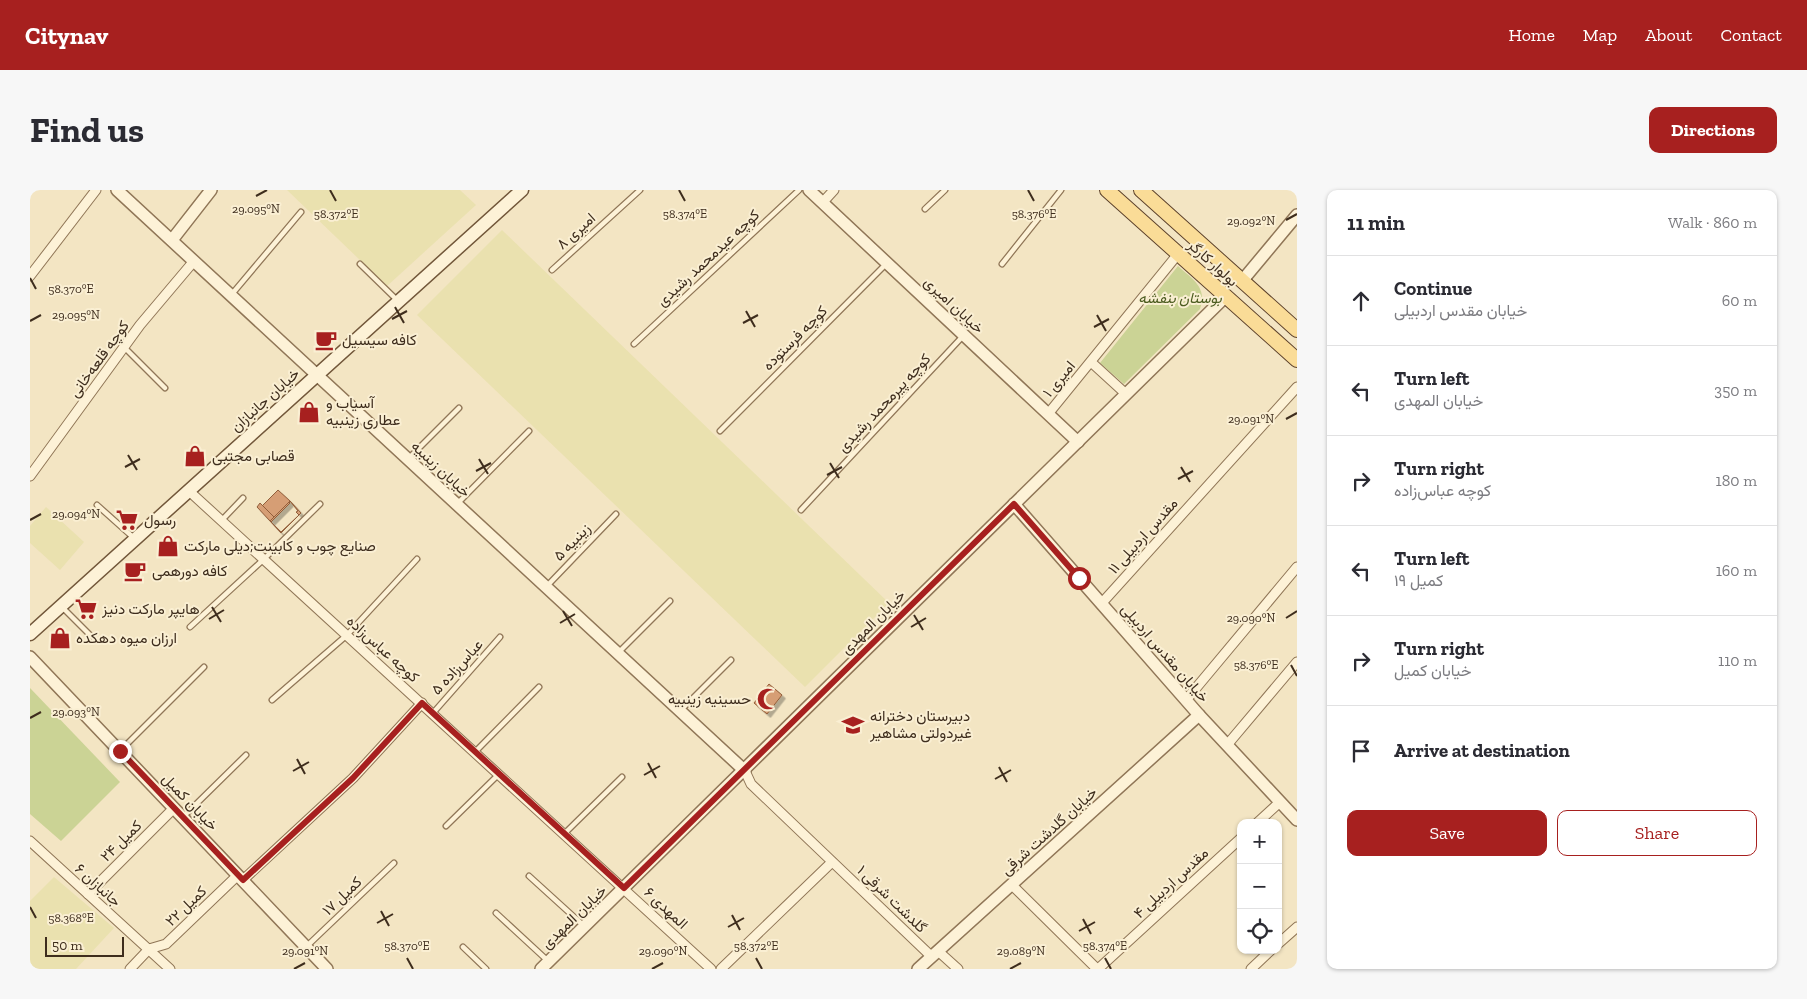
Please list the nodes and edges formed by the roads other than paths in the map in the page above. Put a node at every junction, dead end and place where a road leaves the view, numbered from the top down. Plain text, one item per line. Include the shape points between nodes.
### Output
1 (96, 190) edge
2 (117, 190) edge
3 (211, 190) edge
4 (522, 190) edge
5 (640, 190) edge
6 (799, 190) edge
7 (810, 190) edge
8 (834, 190) edge
9 (945, 190) edge
10 (1061, 190) edge
11 (1107, 190) edge
12 (1140, 190) edge
13 (822, 202) junction
14 (925, 209) dead end
15 (301, 212) dead end
16 (1297, 216) edge
17 (172, 240) junction
18 (1178, 254) junction
19 (194, 262) junction
20 (887, 263) junction
21 (360, 264) dead end
22 (1002, 264) dead end
23 (552, 270) dead end
24 (30, 276) edge
25 (1242, 281) junction
26 (231, 295) junction
27 (1226, 296) junction
28 (399, 301) junction
29 (1297, 330) edge
30 (964, 335) junction
31 (634, 344) dead end
32 (124, 347) junction
33 (1297, 360) edge
34 (1091, 362) junction
35 (317, 375) junction
36 (1297, 387) edge
37 (165, 388) dead end
38 (1126, 394) junction
39 (459, 408) dead end
40 (1048, 414) junction
41 (529, 431) dead end
42 (720, 431) dead end
43 (1078, 442) junction
44 (408, 459) junction
45 (30, 476) edge
46 (189, 491) junction
47 (243, 498) dead end
48 (320, 504) dead end
49 (457, 504) junction
50 (1014, 504) junction
51 (97, 505) dead end
52 (801, 510) dead end
53 (616, 514) dead end
54 (222, 520) junction
55 (136, 539) junction
56 (264, 559) junction
57 (417, 560) dead end
58 (1294, 571) edge
59 (546, 587) junction
60 (670, 601) dead end
61 (1101, 604) junction
62 (62, 606) junction
63 (190, 627) dead end
64 (30, 634) edge
65 (347, 635) junction
66 (91, 636) dead end
67 (500, 637) dead end
68 (618, 653) junction
69 (30, 656) edge
70 (731, 660) dead end
71 (1297, 662) edge
72 (204, 667) dead end
73 (539, 687) dead end
74 (272, 700) dead end
75 (1186, 700) junction
76 (422, 703) junction
77 (680, 711) junction
78 (432, 713) junction
79 (1199, 715) junction
80 (1227, 745) junction
81 (120, 751) junction
82 (475, 752) junction
83 (246, 755) dead end
84 (745, 771) junction
85 (499, 774) junction
86 (622, 777) dead end
87 (1280, 802) junction
88 (174, 808) junction
89 (183, 817) junction
90 (1261, 819) edge
91 (1297, 820) edge
92 (446, 826) dead end
93 (564, 834) junction
94 (1237, 842) edge
95 (31, 844) edge
96 (832, 862) junction
97 (394, 863) dead end
98 (529, 876) dead end
99 (240, 878) junction
100 (1012, 885) junction
101 (624, 888) junction
102 (88, 894) junction
103 (496, 913) dead end
104 (585, 927) junction
105 (1297, 927) edge
106 (1282, 940) edge
107 (306, 947) junction
108 (462, 947) dead end
109 (148, 949) junction
110 (935, 954) junction
111 (1268, 954) edge
112 (545, 965) edge
113 (130, 969) edge
114 (170, 969) edge
115 (328, 969) edge
116 (486, 969) edge
117 (711, 969) edge
118 (721, 969) edge
119 (918, 969) edge
120 (958, 969) edge
121 (1097, 969) edge
122 (1251, 969) edge

1 - 24 street
2 - 17 street, خیابان زینبیه
3 - 17 street
4 - 28 main road, خیابان جانبازان
5 - 23 lane, امیری ۸
6 - 31 lane, کوچه عیدمحمد رشیدی
7 - 13 street, خیابان امیری
8 - 13 street
9 - 14 lane
10 - 22 lane
11 - 18 main road, بولوار کارگر
12 - 25 main road, بولوار کارگر
13 - 20 street, خیابان امیری
15 - 26 lane
16 - 25 street
17 - 19 street, خیابان زینبیه
18 - 27 main road, بولوار کارگر
18 - 34 street, امیری ۱
19 - 26 street, خیابان زینبیه
19 - 32 street, کوچه قلعه‌خانی
20 - 30 street, خیابان امیری
20 - 42 lane, کوچه فرستوده
21 - 28 lane
25 - 29 main road, بولوار کارگر
26 - 35 street, خیابان زینبیه
27 - 33 main road, بولوار کارگر
27 - 38 street, خیابان المهدی
28 - 35 main road, خیابان جانبازان
30 - 40 street, خیابان امیری
30 - 52 lane, کوچه پیرمحمد رشیدی
32 - 37 lane
32 - 45 street, کوچه قلعه‌خانی
34 - 38 street
34 - 40 street, امیری ۱
35 - 44 street, خیابان زینبیه
35 - 46 main road, خیابان جانبازان
36 - 61 street, مقدس اردبیلی ۱۱
38 - 43 street, خیابان المهدی
39 - 44 lane
40 - 43 street, خیابان امیری
41 - 49 lane
43 - 50 street, خیابان المهدی
44 - 49 street, خیابان زینبیه
46 - 54 street, کوچه عباس‌زاده
46 - 55 main road, خیابان جانبازان
47 - 54 lane
48 - 56 lane
49 - 59 street, خیابان زینبیه
50 - 61 street, خیابان مقدس اردبیلی
50 - 84 street, خیابان المهدی
51 - 55 lane
53 - 59 lane, زینبیه ۵
54 - 56 street, کوچه عباس‌زاده
55 - 62 main road, خیابان جانبازان
56 - 63 lane
56 - 65 street, کوچه عباس‌زاده
57 - 65 lane
58 - 75 street
59 - 68 street, خیابان زینبیه
60 - 68 lane
61 - 75 street, خیابان مقدس اردبیلی
62 - 64 main road, خیابان جانبازان
62 - 66 lane
65 - 74 lane
65 - 76 street, کوچه عباس‌زاده
67 - 78 lane, عباس‌زاده ۵
68 - 77 street, خیابان زینبیه
69 - 81 street, خیابان کمیل
70 - 77 lane
71 - 80 street
72 - 81 lane
73 - 82 lane
75 - 79 street, خیابان مقدس اردبیلی
76 - 78 street, کوچه عباس‌زاده
76 - 99 street, کمیل ۲۲ via 353,778
77 - 84 street, خیابان زینبیه
78 - 82 street, کوچه عباس‌زاده
79 - 80 street, خیابان مقدس اردبیلی
79 - 100 street, خیابان گلدشت شرقی
80 - 87 street, خیابان مقدس اردبیلی
81 - 88 street, خیابان کمیل
82 - 85 street, کوچه عباس‌زاده
83 - 89 lane
84 - 96 street, گلدشت شرقی ۱ via 751,784
84 - 101 street, خیابان المهدی
85 - 92 lane
85 - 93 street, کوچه عباس‌زاده
86 - 93 lane
87 - 90 street
87 - 91 street, خیابان مقدس اردبیلی
88 - 89 street, خیابان کمیل
88 - 102 street, کمیل ۲۴
89 - 99 street, خیابان کمیل
93 - 101 street, کوچه عباس‌زاده
94 - 121 street, مقدس اردبیلی ۴
95 - 102 street, جانبازان ۶
96 - 110 street, گلدشت شرقی ۱
96 - 118 street
97 - 107 lane, کمیل ۱۷
98 - 104 lane
99 - 107 street, خیابان کمیل
99 - 109 street, کمیل ۲۲ via 166,944
100 - 110 street, خیابان گلدشت شرقی
100 - 121 street
101 - 104 street, خیابان المهدی
101 - 117 street, المهدی ۶
102 - 109 street, جانبازان ۶
103 - 112 lane
104 - 112 street, خیابان المهدی
105 - 106 street
107 - 115 street, خیابان کمیل
108 - 116 lane
109 - 113 street
109 - 114 street, جانبازان ۶
110 - 119 street, خیابان گلدشت شرقی
110 - 120 street, گلدشت شرقی ۱
111 - 122 street

